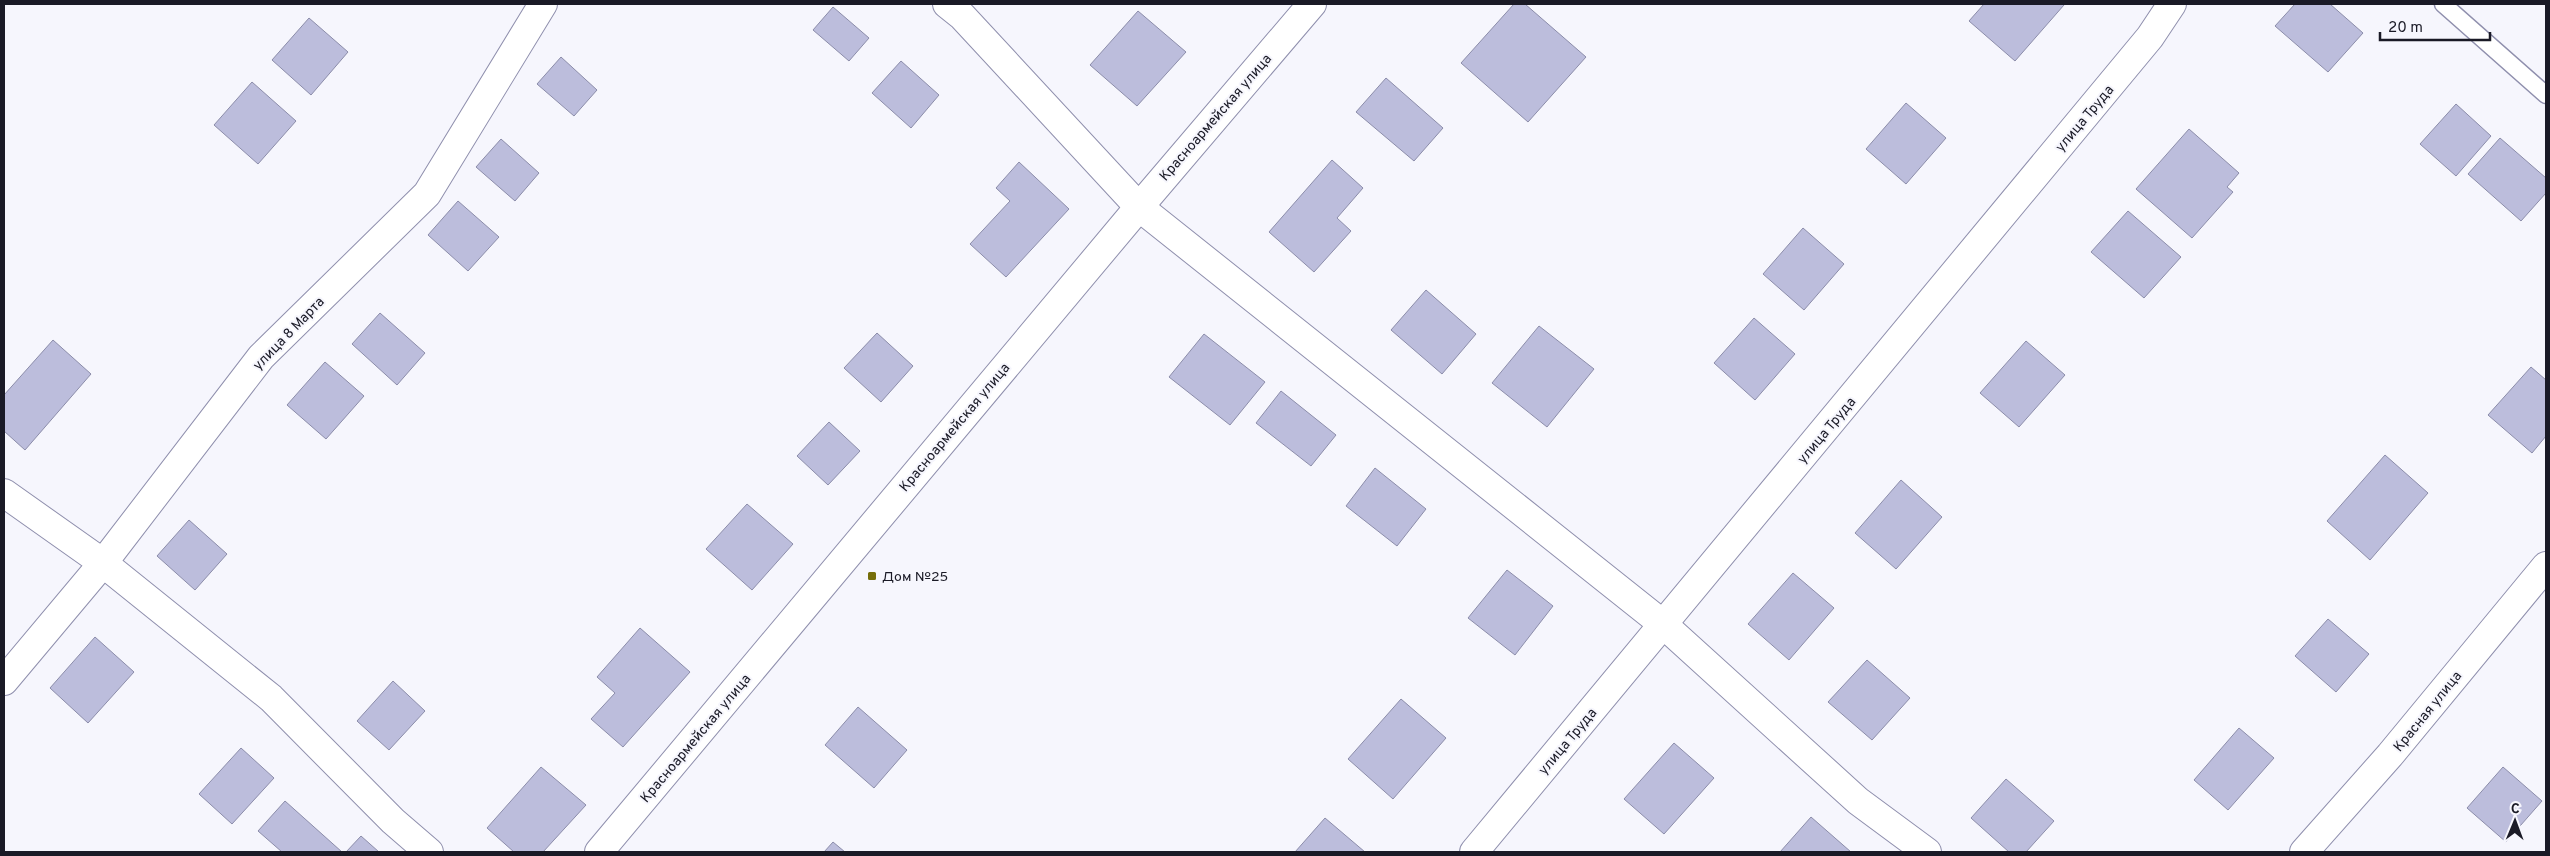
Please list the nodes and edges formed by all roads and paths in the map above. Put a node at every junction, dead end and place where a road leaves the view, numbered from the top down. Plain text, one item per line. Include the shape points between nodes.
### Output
1 (543, 4) edge
2 (947, 4) edge
3 (1312, 4) edge
4 (2172, 4) edge
5 (2443, 4) edge
6 (2546, 95) edge
7 (1138, 207) junction
8 (4, 493) edge
9 (103, 563) junction
10 (2546, 566) edge
11 (1664, 626) junction
12 (4, 681) edge
13 (429, 852) edge
14 (599, 852) edge
15 (1474, 852) edge
16 (1927, 852) edge
17 (2304, 852) edge

1 - 9 street, улица 8 Марта via 427,194 261,357
2 - 7 street via 962,16
3 - 7 street, Красноармейская улица
4 - 11 street, улица Труда via 2150,37
5 - 6 lane
7 - 11 street
7 - 14 street, Красноармейская улица
8 - 9 street
9 - 12 street, улица 8 Марта
9 - 13 street via 271,698 393,821
10 - 17 street, Красная улица via 2390,756
11 - 15 street, улица Труда
11 - 16 street via 1858,801

